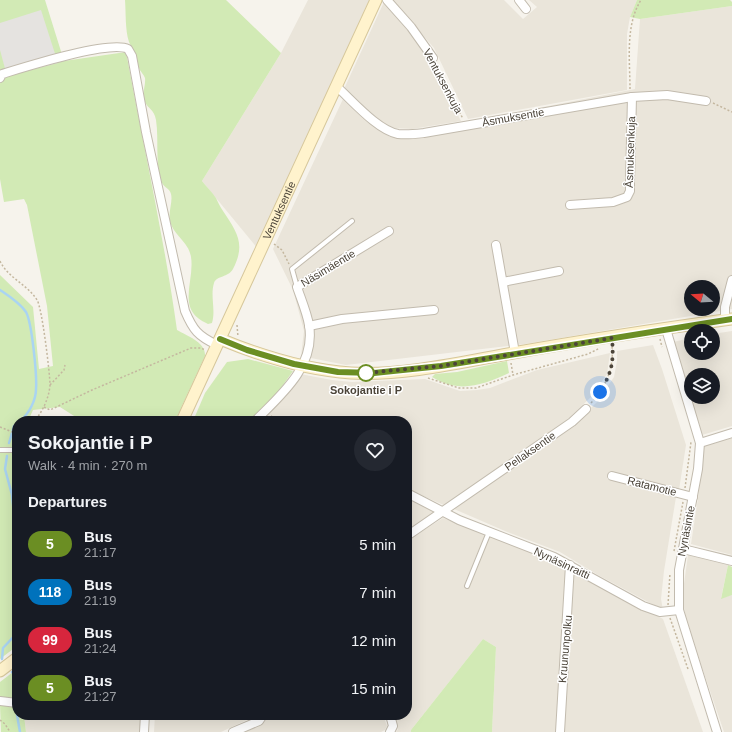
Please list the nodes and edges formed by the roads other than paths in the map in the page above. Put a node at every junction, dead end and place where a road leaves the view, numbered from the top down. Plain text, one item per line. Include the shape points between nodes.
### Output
1 (376, 0) edge
2 (387, 0) edge
3 (519, 0) edge
4 (526, 9) dead end
5 (432, 58) road end
6 (0, 78) edge
7 (336, 86) junction
8 (632, 97) junction
9 (706, 101) road end
10 (570, 205) dead end
11 (352, 221) dead end
12 (389, 231) dead end
13 (496, 245) dead end
14 (559, 271) dead end
15 (732, 280) edge
16 (503, 282) junction
17 (297, 287) junction
18 (434, 310) dead end
19 (729, 319) edge
20 (309, 326) junction
21 (666, 329) junction
22 (216, 346) junction
23 (513, 353) junction
24 (304, 366) junction
25 (586, 409) road end
26 (184, 416) edge
27 (260, 416) edge
28 (732, 433) edge
29 (700, 443) junction
30 (0, 450) edge
31 (12, 450) edge
32 (612, 476) dead end
33 (412, 495) edge
34 (693, 497) junction
35 (444, 511) junction
36 (489, 532) junction
37 (412, 533) edge
38 (683, 549) junction
39 (732, 561) edge
40 (570, 565) junction
41 (467, 586) dead end
42 (679, 610) junction
43 (12, 662) edge
44 (0, 671) edge
45 (0, 701) edge
46 (12, 702) edge
47 (145, 720) edge
48 (260, 720) edge
49 (391, 720) edge
50 (144, 732) edge
51 (232, 732) edge
52 (390, 732) edge
53 (560, 732) edge
54 (717, 732) edge

1 - 7 street, Ventuksentie
2 - 5 street, Ventuksenkuja via 411,27
3 - 4 street
6 - 22 street via 2,74 26,67 103,48 117,46 128,49 132,56 185,311 200,336
7 - 8 street, Åsmuksentie via 382,127 398,134 424,133
7 - 22 street, Ventuksentie
8 - 9 street, Åsmuksentie via 667,95
8 - 10 street, Åsmuksenkuja via 630,191 627,197 613,202
11 - 17 lane via 292,269
12 - 17 street, Näsimäentie
13 - 16 street
14 - 16 street
15 - 19 street via 725,307
16 - 23 street
17 - 20 street, Näsimäentie
18 - 20 street
19 - 21 street
20 - 24 street, Näsimäentie
21 - 23 street
21 - 29 street, Nynäsintie
22 - 24 street via 247,350
22 - 26 street, Ventuksentie
23 - 24 street via 441,366 374,373 338,372
24 - 27 street, Näsimäentie via 291,384
25 - 35 street, Pellaksentie via 572,422
28 - 29 street
29 - 34 street, Nynäsintie
30 - 31 lane
32 - 34 street, Ratamotie
33 - 35 street, Nynäsinraitti
34 - 38 street, Nynäsintie
35 - 36 street, Nynäsinraitti
35 - 37 street, Pellaksentie
36 - 40 street, Nynäsinraitti
36 - 41 lane
38 - 39 street
38 - 42 street, Nynäsintie via 679,570
40 - 42 street, Nynäsinraitti via 643,606 660,612
40 - 53 street, Kruununpolku
42 - 54 street, Nynäsintie
43 - 44 street
45 - 46 street
47 - 50 street
48 - 51 street
49 - 52 street via 393,726

